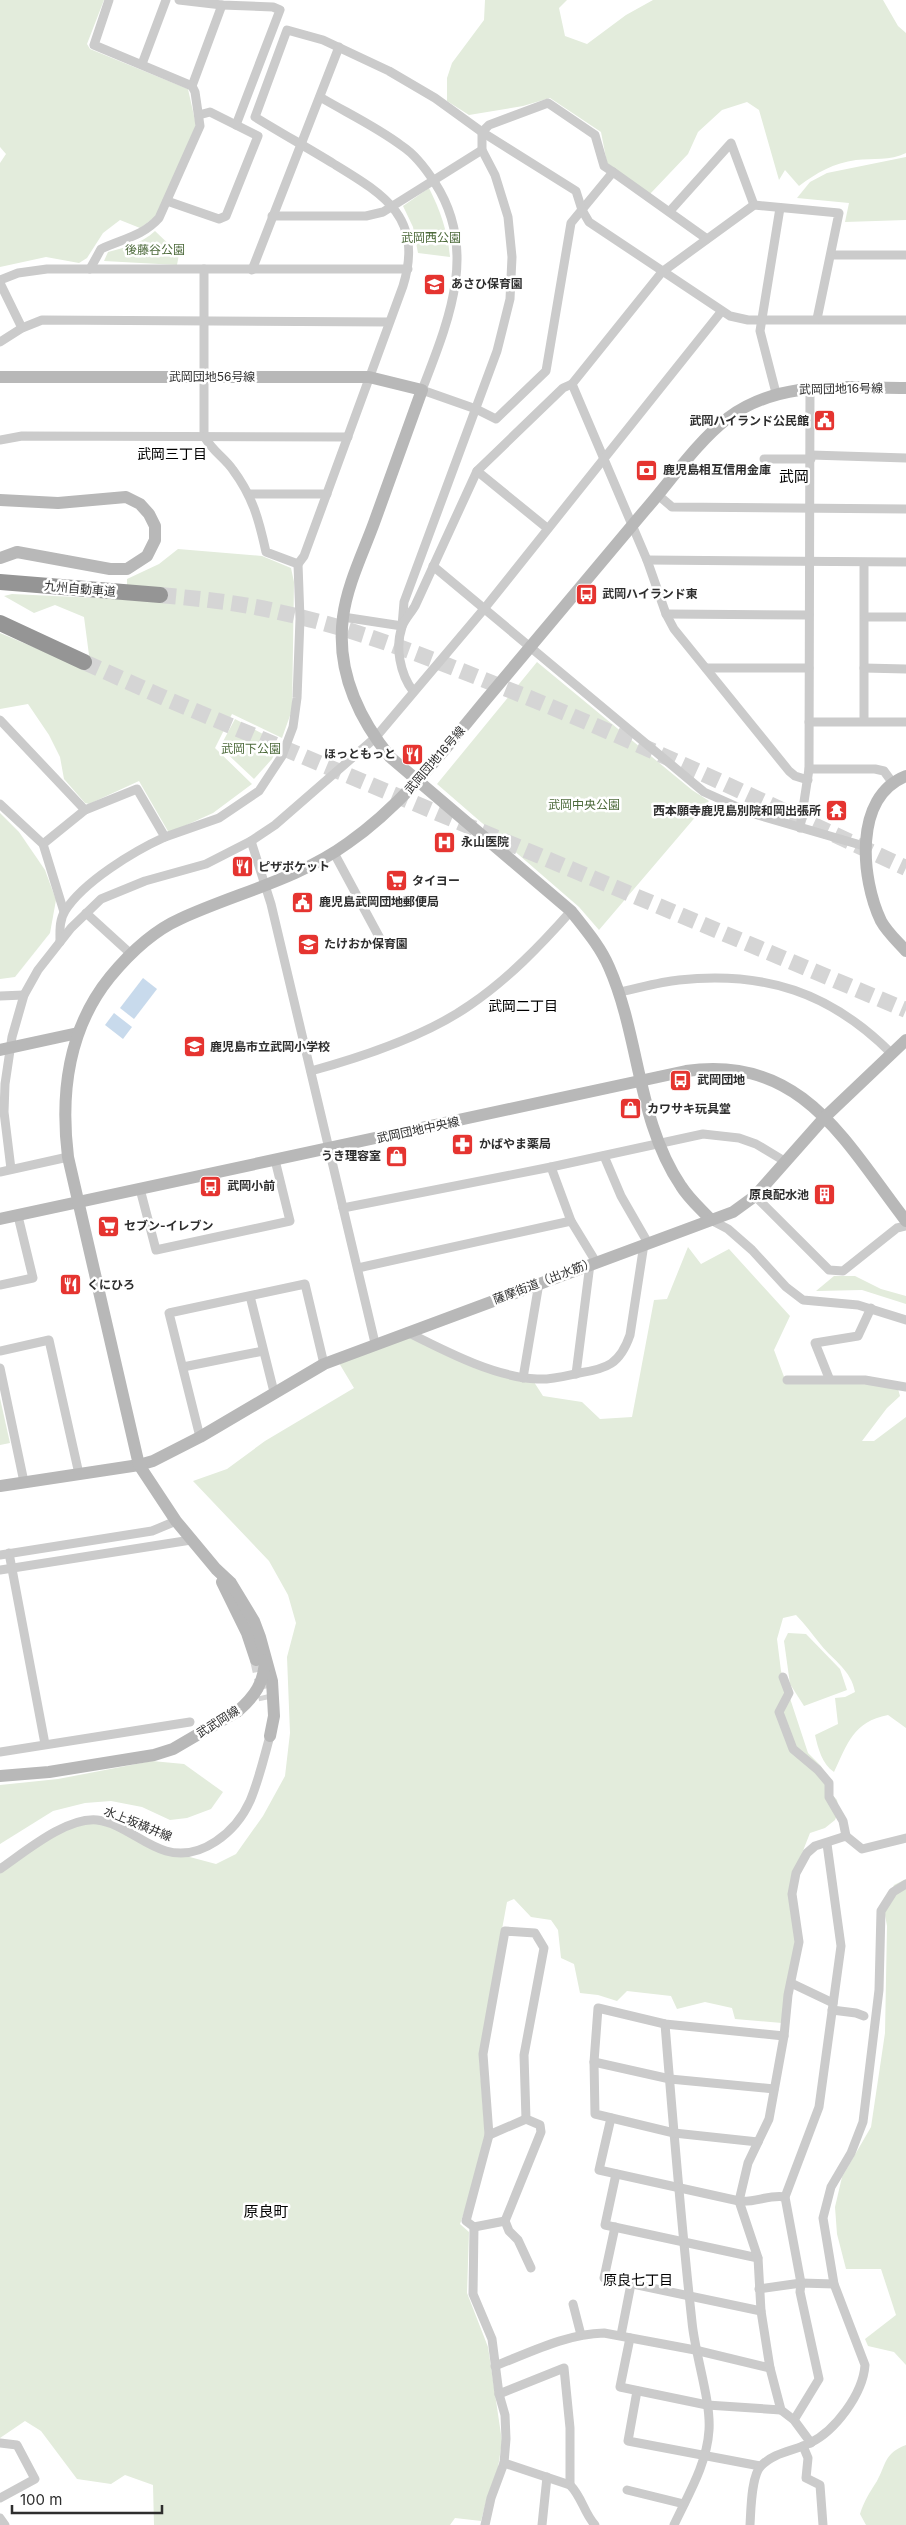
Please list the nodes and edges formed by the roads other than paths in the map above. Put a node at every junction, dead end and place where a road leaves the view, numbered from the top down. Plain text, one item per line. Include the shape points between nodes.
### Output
1 (109, 0) edge
2 (166, 0) edge
3 (178, 0) edge
4 (222, 6) junction
5 (339, 47) junction
6 (142, 64) junction
7 (192, 86) junction
8 (320, 97) junction
9 (200, 115) junction
10 (236, 125) junction
11 (482, 132) junction
12 (301, 144) junction
13 (482, 150) junction
14 (614, 172) junction
15 (433, 180) junction
16 (167, 201) junction
17 (754, 205) junction
18 (393, 206) junction
19 (780, 208) junction
20 (582, 210) junction
21 (670, 211) junction
22 (272, 216) junction
23 (707, 239) junction
24 (831, 255) junction
25 (906, 255) edge
26 (90, 269) junction
27 (204, 269) junction
28 (252, 270) junction
29 (408, 270) junction
30 (662, 272) junction
31 (0, 282) edge
32 (721, 312) junction
33 (762, 319) junction
34 (817, 319) junction
35 (906, 320) edge
36 (204, 321) junction
37 (389, 322) junction
38 (22, 328) junction
39 (0, 342) edge
40 (0, 377) edge
41 (204, 377) junction
42 (369, 378) junction
43 (572, 384) junction
44 (810, 388) junction
45 (906, 388) edge
46 (422, 390) junction
47 (776, 393) junction
48 (476, 409) junction
49 (204, 436) junction
50 (348, 437) junction
51 (0, 440) edge
52 (811, 457) junction
53 (906, 458) edge
54 (764, 459) dead end
55 (604, 460) junction
56 (477, 470) junction
57 (249, 494) junction
58 (327, 494) junction
59 (658, 495) junction
60 (0, 500) edge
61 (810, 508) junction
62 (906, 509) edge
63 (632, 525) junction
64 (547, 528) junction
65 (0, 558) edge
66 (647, 560) junction
67 (810, 561) junction
68 (906, 562) edge
69 (864, 563) junction
70 (298, 564) junction
71 (433, 566) junction
72 (0, 577) edge
73 (0, 582) edge
74 (83, 591) junction
75 (160, 595) tunnel mouth
76 (484, 609) junction
77 (666, 614) junction
78 (809, 615) junction
79 (343, 617) junction
80 (865, 617) junction
81 (906, 617) edge
82 (0, 623) edge
83 (402, 626) junction
84 (530, 648) junction
85 (84, 662) tunnel mouth
86 (706, 668) junction
87 (809, 668) junction
88 (864, 668) junction
89 (906, 668) edge
90 (413, 691) junction
91 (0, 720) edge
92 (864, 721) junction
93 (809, 722) junction
94 (906, 722) edge
95 (375, 738) junction
96 (809, 769) junction
97 (906, 776) edge
98 (808, 780) junction
99 (418, 781) junction
100 (892, 782) junction
101 (0, 804) edge
102 (85, 810) junction
103 (800, 828) junction
104 (165, 837) junction
105 (251, 842) junction
106 (43, 844) junction
107 (864, 846) junction
108 (334, 853) junction
109 (266, 886) junction
110 (571, 911) junction
111 (64, 912) junction
112 (86, 913) junction
113 (60, 942) junction
114 (382, 944) dead end
115 (906, 950) edge
116 (130, 954) junction
117 (619, 992) junction
118 (24, 995) junction
119 (0, 996) edge
120 (78, 1033) junction
121 (906, 1040) edge
122 (5, 1049) edge
123 (891, 1054) junction
124 (311, 1071) junction
125 (640, 1081) junction
126 (2, 1113) edge
127 (825, 1117) junction
128 (659, 1144) junction
129 (329, 1149) junction
130 (604, 1156) junction
131 (68, 1157) junction
132 (275, 1160) junction
133 (786, 1162) junction
134 (551, 1168) junction
135 (11, 1169) junction
136 (0, 1172) edge
137 (140, 1190) junction
138 (755, 1196) junction
139 (79, 1202) junction
140 (343, 1208) junction
141 (18, 1216) junction
142 (0, 1219) edge
143 (711, 1220) junction
144 (572, 1221) junction
145 (906, 1221) edge
146 (906, 1226) edge
147 (646, 1243) junction
148 (593, 1263) junction
149 (358, 1268) junction
150 (540, 1283) junction
151 (0, 1285) edge
152 (250, 1296) junction
153 (871, 1308) junction
154 (906, 1320) edge
155 (407, 1332) junction
156 (375, 1343) junction
157 (0, 1351) edge
158 (263, 1351) junction
159 (324, 1364) junction
160 (183, 1367) junction
161 (0, 1368) edge
162 (576, 1374) junction
163 (523, 1378) junction
164 (829, 1378) junction
165 (787, 1380) dead end
166 (906, 1387) edge
167 (274, 1392) junction
168 (200, 1437) junction
169 (139, 1465) junction
170 (79, 1474) junction
171 (24, 1482) junction
172 (0, 1486) edge
173 (176, 1521) junction
174 (191, 1540) junction
175 (5, 1554) edge
176 (12, 1568) junction
177 (0, 1570) edge
178 (260, 1660) junction
179 (783, 1677) dead end
180 (265, 1700) tunnel mouth
181 (190, 1722) dead end
182 (270, 1736) junction
183 (45, 1744) junction
184 (0, 1752) edge
185 (0, 1776) edge
186 (846, 1836) junction
187 (906, 1838) edge
188 (827, 1844) junction
189 (0, 1869) edge
190 (906, 1884) edge
191 (791, 1983) junction
192 (833, 2007) junction
193 (864, 2016) dead end
194 (666, 2024) junction
195 (784, 2036) junction
196 (594, 2062) junction
197 (670, 2079) junction
198 (774, 2089) junction
199 (611, 2118) junction
200 (526, 2119) junction
201 (674, 2133) junction
202 (489, 2135) junction
203 (758, 2142) junction
204 (616, 2174) junction
205 (679, 2188) junction
206 (785, 2197) junction
207 (740, 2201) junction
208 (505, 2221) junction
209 (474, 2227) junction
210 (615, 2227) junction
211 (684, 2242) junction
212 (758, 2258) junction
213 (531, 2268) dead end
214 (631, 2284) junction
215 (801, 2284) junction
216 (834, 2284) junction
217 (759, 2289) junction
218 (689, 2297) junction
219 (574, 2304) dead end
220 (761, 2311) junction
221 (581, 2335) junction
222 (625, 2337) junction
223 (695, 2350) junction
224 (495, 2366) junction
225 (770, 2368) junction
226 (637, 2391) junction
227 (499, 2394) junction
228 (707, 2405) junction
229 (781, 2410) junction
230 (794, 2420) junction
231 (0, 2443) edge
232 (807, 2444) junction
233 (705, 2457) junction
234 (504, 2463) junction
235 (760, 2466) junction
236 (547, 2477) junction
237 (570, 2485) junction
238 (627, 2490) dead end
239 (0, 2498) edge
240 (684, 2504) junction
241 (0, 2518) edge
242 (5, 2525) edge
243 (485, 2525) edge
244 (542, 2525) edge
245 (595, 2525) edge
246 (674, 2525) edge
247 (750, 2525) edge
248 (823, 2525) edge

1 - 6 street via 94,45
2 - 6 street
3 - 4 street
4 - 7 street
4 - 10 street via 273,7 280,10
5 - 8 street
5 - 11 street via 416,86
5 - 12 street via 287,30 255,117
6 - 7 street
7 - 9 street
8 - 12 street
8 - 15 street via 403,146
9 - 10 street via 210,112
9 - 16 street via 200,126
10 - 16 street via 258,136 226,216 219,219
11 - 13 street
11 - 14 street via 490,125 548,103 595,135 604,166
11 - 20 street via 576,190
12 - 18 street via 375,189
12 - 22 street
13 - 15 street
13 - 48 street via 495,175 508,217 512,282 503,332
14 - 20 street
14 - 21 street
15 - 18 street
15 - 46 street via 453,222 458,272 451,310
16 - 26 street via 150,228 101,249
17 - 19 street
17 - 21 street via 731,143
17 - 23 street
18 - 22 street via 366,216
18 - 29 street via 407,238
19 - 24 street via 839,213
19 - 33 street
20 - 30 street via 589,222
20 - 48 street via 571,223 546,371 496,419
21 - 23 street
22 - 28 street
23 - 30 street
24 - 25 street
24 - 34 street
26 - 27 street
26 - 31 street via 35,270 18,273
27 - 28 street
27 - 36 street
28 - 29 street
29 - 37 street
30 - 32 street
30 - 43 street
31 - 38 street
32 - 33 street via 748,320
32 - 55 street
33 - 34 street
33 - 47 street via 760,331
34 - 35 street
36 - 37 street
36 - 38 street via 42,320
36 - 41 street
37 - 42 street
38 - 39 street
40 - 41 street, 武岡団地56号線
41 - 42 street, 武岡団地56号線
41 - 49 street
42 - 46 street, 武岡団地56号線
42 - 50 street
43 - 55 street
43 - 56 street via 563,388
44 - 45 street, 武岡団地16号線
44 - 47 street, 武岡団地16号線
44 - 52 street
46 - 48 street
46 - 79 street via 352,583
47 - 59 street, 武岡団地16号線 via 729,417
48 - 83 street via 404,602
49 - 50 street
49 - 51 street via 22,436
49 - 57 street via 212,450 232,468
50 - 58 street
52 - 53 street
52 - 54 street
52 - 61 street
55 - 63 street
55 - 64 street
56 - 64 street
56 - 71 street
57 - 58 street
57 - 70 street via 266,552
58 - 70 street
59 - 61 street via 672,507
59 - 63 street, 武岡団地16号線
60 - 65 street via 58,503 126,497 140,504 149,514 155,540 147,556 127,569 110,570 17,552
61 - 62 street
61 - 67 street
63 - 66 street
63 - 84 street, 武岡団地16号線
64 - 76 street
66 - 67 street
66 - 77 street
67 - 69 street
67 - 78 street
68 - 69 street
69 - 80 street
70 - 104 street via 297,698 293,728 282,756 260,790 219,818
71 - 76 street
71 - 83 street
72 - 74 highway
73 - 74 highway, 九州自動車道
74 - 75 highway, 九州自動車道
76 - 84 street
76 - 90 street
77 - 78 street
77 - 86 street
78 - 87 street
79 - 83 street
79 - 95 street via 344,669 358,712
80 - 81 street
80 - 88 street
82 - 85 highway
83 - 90 street via 399,653 406,682
84 - 99 street, 武岡団地16号線
84 - 103 street via 700,789 730,806
86 - 87 street
86 - 98 street via 789,771
87 - 93 street
88 - 89 street
88 - 92 street
90 - 95 street
91 - 102 street
92 - 93 street
92 - 94 street
93 - 96 street
95 - 99 street via 390,757
95 - 105 street
96 - 98 street
96 - 100 street via 875,769 884,771
97 - 100 street
98 - 103 street
99 - 108 street, 武岡団地16号線 via 370,827
99 - 110 street
100 - 107 street via 873,812
101 - 106 street
102 - 104 street via 137,789
102 - 106 street
103 - 107 street
104 - 111 street via 107,870
105 - 109 street
105 - 112 street via 206,864 128,887 101,899
106 - 111 street
107 - 115 street via 880,916
108 - 109 street, 武岡団地16号線 via 312,867
108 - 114 street
109 - 116 street, 武岡団地16号線 via 178,920
109 - 124 street
110 - 117 street via 595,941
110 - 124 street via 523,963 469,1006 390,1045
111 - 113 street
112 - 113 street
112 - 116 street
113 - 118 street
116 - 120 street, 武岡団地16号線 via 88,1008
117 - 123 street via 678,980 740,978 766,982 809,996 844,1013
117 - 125 street
118 - 119 street
118 - 122 street
120 - 122 street
120 - 131 street, 武岡団地16号線 via 65,1092 64,1125
121 - 123 street, 薩摩街道（出水筋）
122 - 126 street
123 - 127 street, 薩摩街道（出水筋）
124 - 129 street
125 - 127 street, 武岡団地中央線 via 699,1069 746,1072 782,1084 805,1098
125 - 128 street
125 - 129 street, 武岡団地中央線
126 - 135 street
127 - 133 street, 薩摩街道（出水筋）
127 - 145 street, 武岡団地中央線
128 - 130 street
128 - 133 street via 703,1134 721,1135 756,1144
128 - 143 street via 681,1187
129 - 132 street, 武岡団地中央線
129 - 140 street
130 - 134 street
130 - 147 street
131 - 135 street
131 - 139 street, 武岡団地16号線
132 - 137 street, 武岡団地中央線
132 - 137 street via 290,1221 156,1250
133 - 138 street, 薩摩街道（出水筋）
134 - 140 street
134 - 144 street
135 - 136 street
137 - 139 street, 武岡団地中央線
138 - 143 street, 薩摩街道（出水筋） via 734,1212
138 - 146 street via 828,1270 843,1271 897,1228
139 - 141 street, 武岡団地中央線
139 - 169 street, 武岡団地16号線
140 - 149 street
141 - 142 street, 武岡団地中央線
141 - 151 street via 33,1278
143 - 147 street, 薩摩街道（出水筋）
143 - 153 street via 734,1234 803,1300
144 - 148 street
144 - 149 street
147 - 148 street, 薩摩街道（出水筋）
147 - 162 street via 627,1345 613,1364
148 - 150 street, 薩摩街道（出水筋）
148 - 162 street
149 - 156 street
150 - 155 street, 薩摩街道（出水筋）
150 - 163 street
152 - 158 street
152 - 159 street via 305,1284
152 - 160 street via 170,1313
153 - 154 street
153 - 164 street via 858,1336 815,1343
155 - 156 street, 薩摩街道（出水筋）
155 - 163 street via 506,1375
156 - 159 street, 薩摩街道（出水筋）
157 - 170 street via 49,1340
158 - 160 street
158 - 167 street
159 - 167 street, 薩摩街道（出水筋）
160 - 168 street
161 - 171 street
162 - 163 street
164 - 165 street
164 - 166 street
167 - 168 street, 薩摩街道（出水筋）
168 - 169 street, 薩摩街道（出水筋）
169 - 170 street, 薩摩街道（出水筋）
169 - 173 street, 武武岡線
170 - 171 street, 薩摩街道（出水筋）
171 - 172 street, 薩摩街道（出水筋）
173 - 174 street, 武武岡線
173 - 175 street via 152,1531
174 - 176 street
174 - 178 street, 武武岡線 via 231,1583 250,1615 260,1637
175 - 176 street
176 - 177 street
176 - 183 street
178 - 182 street via 272,1681 274,1716
178 - 185 street, 武武岡線, bridge via 262,1682 251,1700 173,1749 49,1772
179 - 186 street via 789,1693 779,1712 793,1749 829,1783 829,1797
180 - 182 street
181 - 183 street
182 - 189 street, 水上坂横井線 via 257,1784 242,1815 213,1844 199,1851 166,1851 123,1829 96,1820 81,1821 57,1831
183 - 184 street
186 - 187 street via 862,1849
186 - 188 street
188 - 191 street via 815,1846 807,1853 796,1873 792,1894 799,1942
188 - 192 street via 841,1946
190 - 216 street via 893,1892 881,1911 879,1990 863,2122 851,2153 830,2187 823,2218
191 - 192 street
191 - 195 street
192 - 193 street
192 - 206 street via 819,2107
194 - 195 street
194 - 196 street via 598,2008
194 - 197 street
195 - 198 street
196 - 197 street
196 - 199 street via 595,2114
197 - 198 street
197 - 201 street
198 - 203 street via 769,2119
199 - 201 street
199 - 204 street via 599,2170
200 - 202 street
200 - 202 street via 524,2055 544,1948 535,1933 505,1931 482,2054
200 - 208 street via 540,2125 541,2132
201 - 203 street
201 - 205 street
202 - 209 street via 466,2221
203 - 207 street via 748,2163
204 - 205 street
204 - 210 street via 605,2225
205 - 207 street
205 - 211 street
206 - 207 street
206 - 215 street
207 - 212 street
208 - 209 street
208 - 213 street
209 - 224 street via 473,2294 492,2340
210 - 211 street
210 - 214 street via 604,2278
211 - 212 street
211 - 218 street
212 - 217 street
214 - 218 street
214 - 222 street
215 - 216 street
215 - 217 street
215 - 230 street via 819,2379
216 - 232 street via 865,2365 864,2376 841,2418 828,2433
217 - 220 street
218 - 220 street
218 - 223 street
219 - 221 street
220 - 225 street
221 - 222 street via 604,2333
221 - 224 street via 553,2342
222 - 223 street
222 - 226 street via 620,2387
223 - 225 street
223 - 228 street
224 - 227 street
225 - 229 street
226 - 228 street
226 - 233 street via 628,2441
227 - 234 street via 505,2415
227 - 237 street via 564,2368 570,2428
228 - 229 street
228 - 233 street via 709,2429
229 - 230 street
230 - 232 street
231 - 239 street via 17,2445 35,2479
232 - 235 street via 778,2454
232 - 248 street via 806,2478 820,2485
233 - 235 street
233 - 240 street
234 - 236 street
234 - 243 street
235 - 247 street via 753,2488
236 - 237 street
236 - 244 street
237 - 245 street
238 - 240 street
240 - 246 street
241 - 242 street

